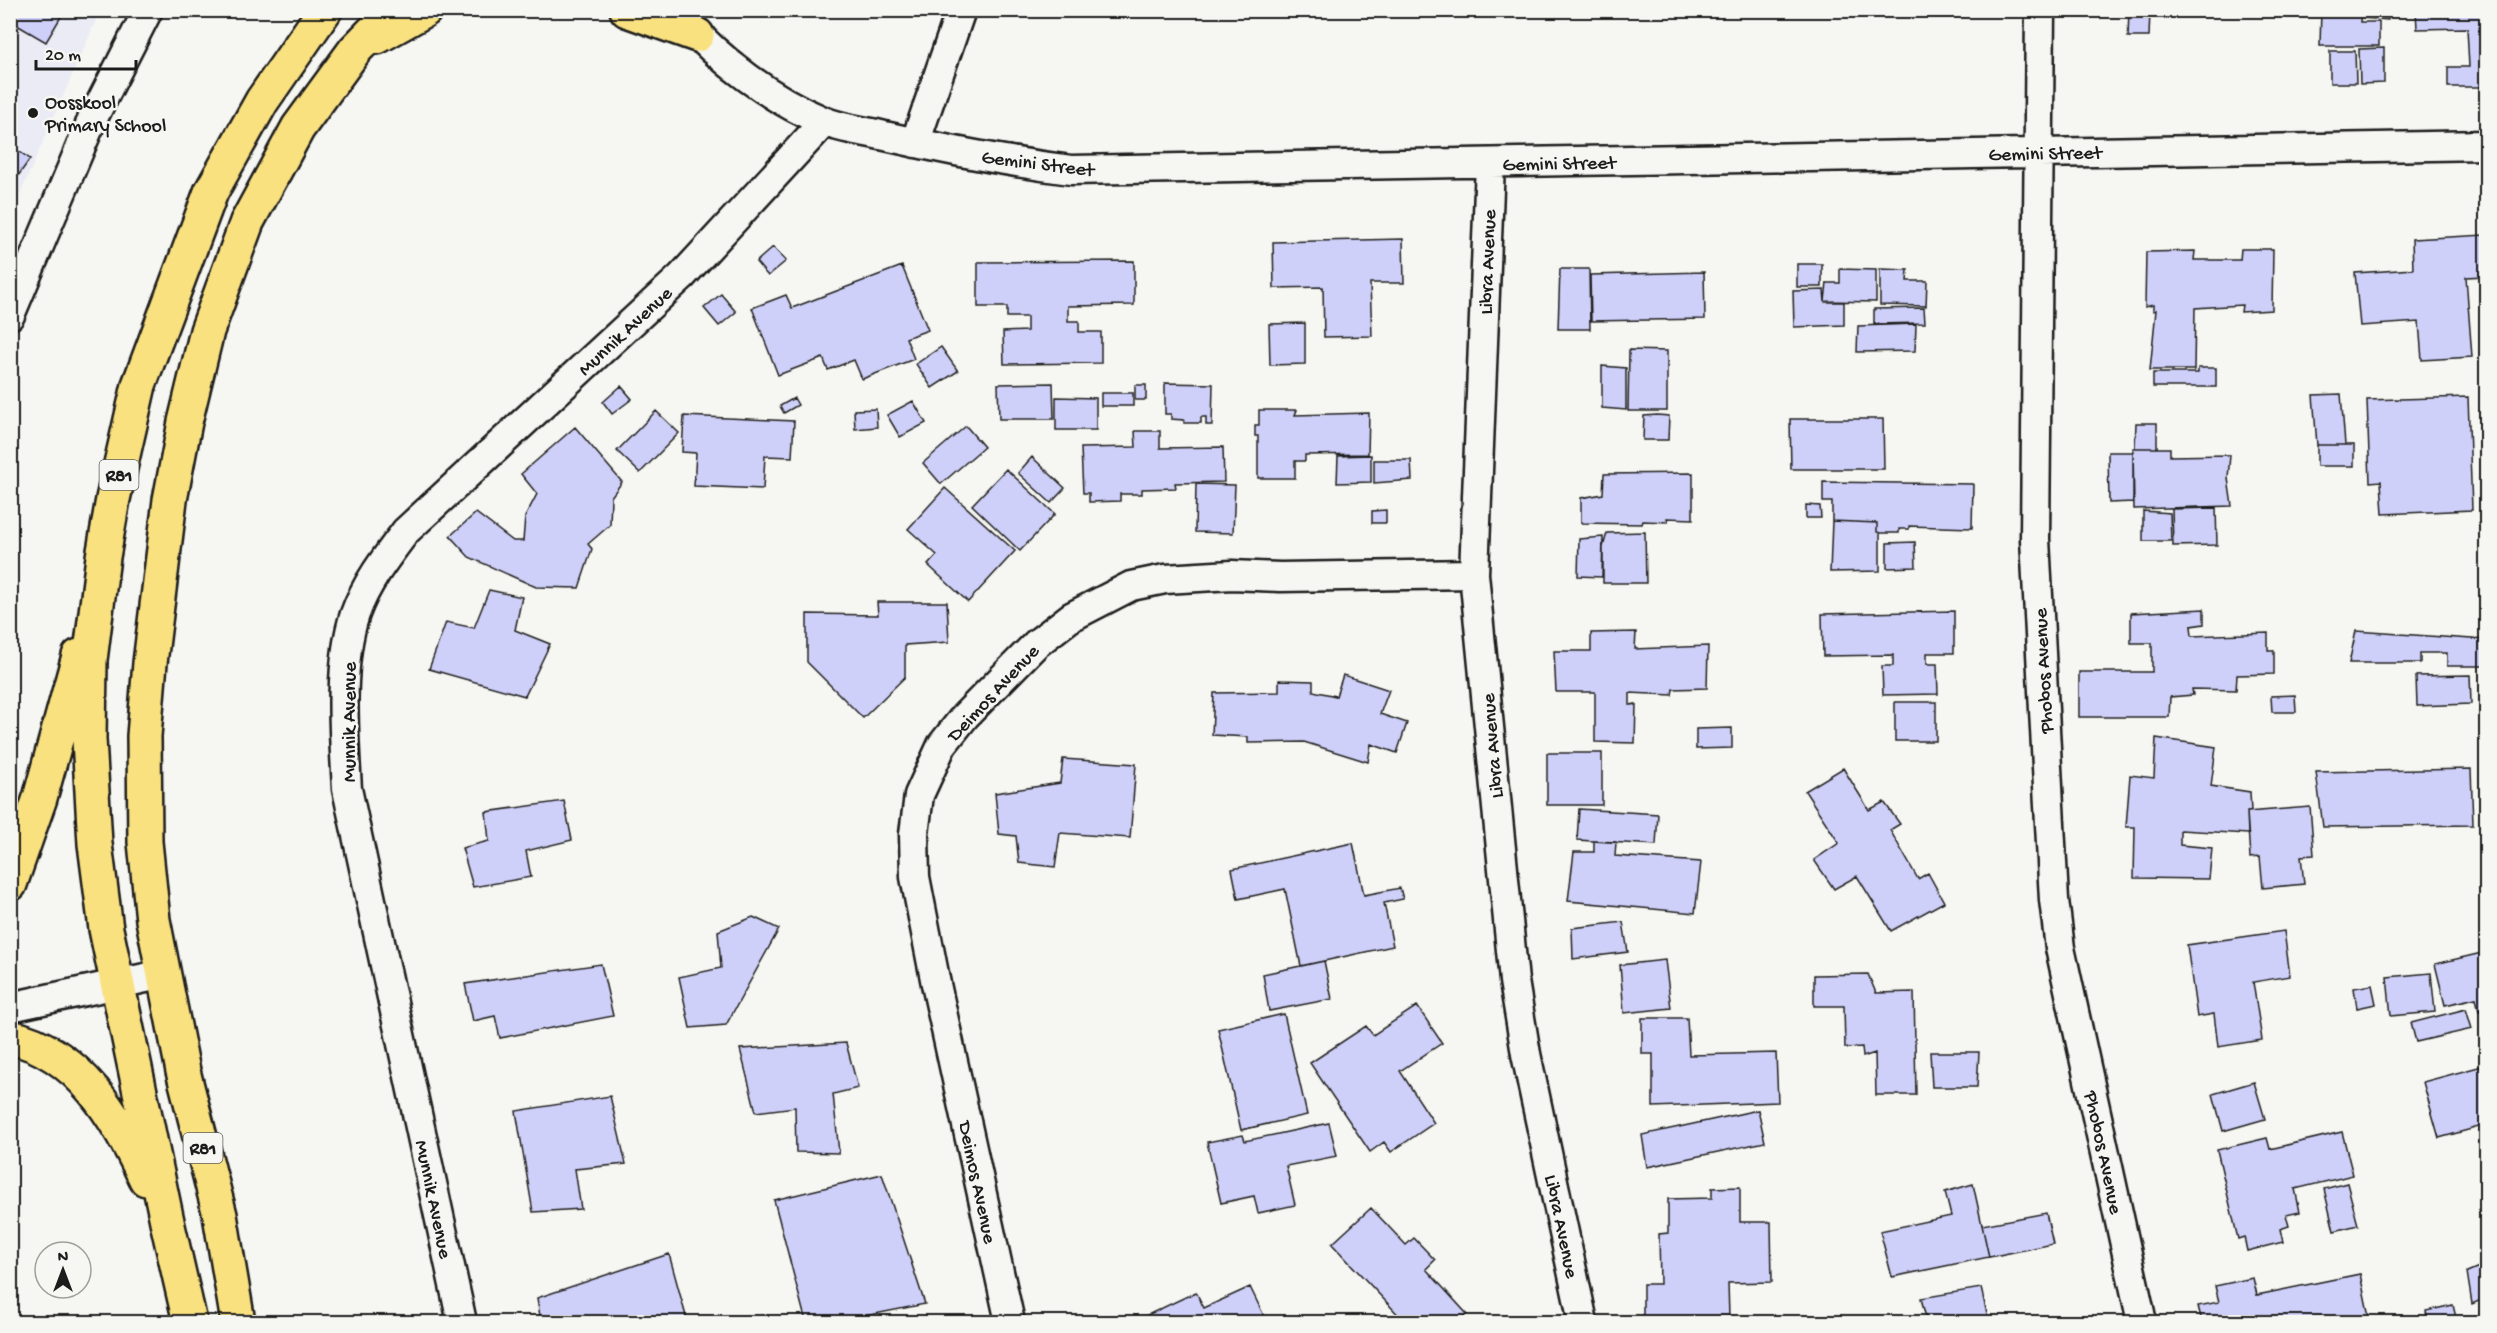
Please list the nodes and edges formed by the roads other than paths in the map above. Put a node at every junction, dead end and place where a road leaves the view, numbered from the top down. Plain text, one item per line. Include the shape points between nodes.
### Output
1 (148, 10) edge
2 (325, 10) edge
3 (394, 10) edge
4 (425, 10) edge
5 (627, 10) edge
6 (676, 10) edge
7 (961, 10) edge
8 (2040, 10) edge
9 (697, 35) junction
10 (355, 50) junction
11 (824, 122) junction
12 (915, 143) junction
13 (2487, 145) edge
14 (2040, 152) junction
15 (1490, 163) junction
16 (10, 315) edge
17 (1474, 574) junction
18 (99, 582) junction
19 (10, 884) edge
20 (164, 974) junction
21 (117, 984) junction
22 (10, 1007) edge
23 (10, 1037) edge
24 (168, 1226) junction
25 (190, 1323) edge
26 (238, 1323) edge
27 (462, 1323) edge
28 (1010, 1323) edge
29 (1583, 1323) edge
30 (2142, 1323) edge

1 - 16 street via 92,120
2 - 18 main road, R81 via 262,101 211,192 139,385
3 - 10 main road, R81
4 - 10 main road
5 - 9 main road
6 - 9 street, Gemini Street
7 - 12 street
8 - 14 street, Phobos Avenue
9 - 11 street, Gemini Street via 748,77
10 - 20 main road, R81 via 298,128 247,222 207,331 185,422 170,500 144,736 145,842 153,920
11 - 12 street, Gemini Street
11 - 27 street, Munnik Avenue via 682,276 406,531 379,567 355,614 346,662 347,789
12 - 15 street, Gemini Street via 1071,170
13 - 14 street, Gemini Street
14 - 15 street, Gemini Street
14 - 30 street, Phobos Avenue via 2035,539 2054,900 2060,948
15 - 17 street, Libra Avenue
17 - 28 street, Deimos Avenue via 1232,574 1131,586 1071,617 1036,644 942,745 919,795 914,834 915,877
17 - 29 street, Libra Avenue via 1514,981
18 - 19 main road via 40,798
18 - 21 main road, R81 via 90,660 89,740 95,844
20 - 21 street
20 - 26 main road, R81 via 183,1071 220,1215
21 - 22 street
21 - 24 main road, R81
23 - 24 main road via 26,1040 56,1056 80,1075 129,1143
24 - 25 main road, R81

